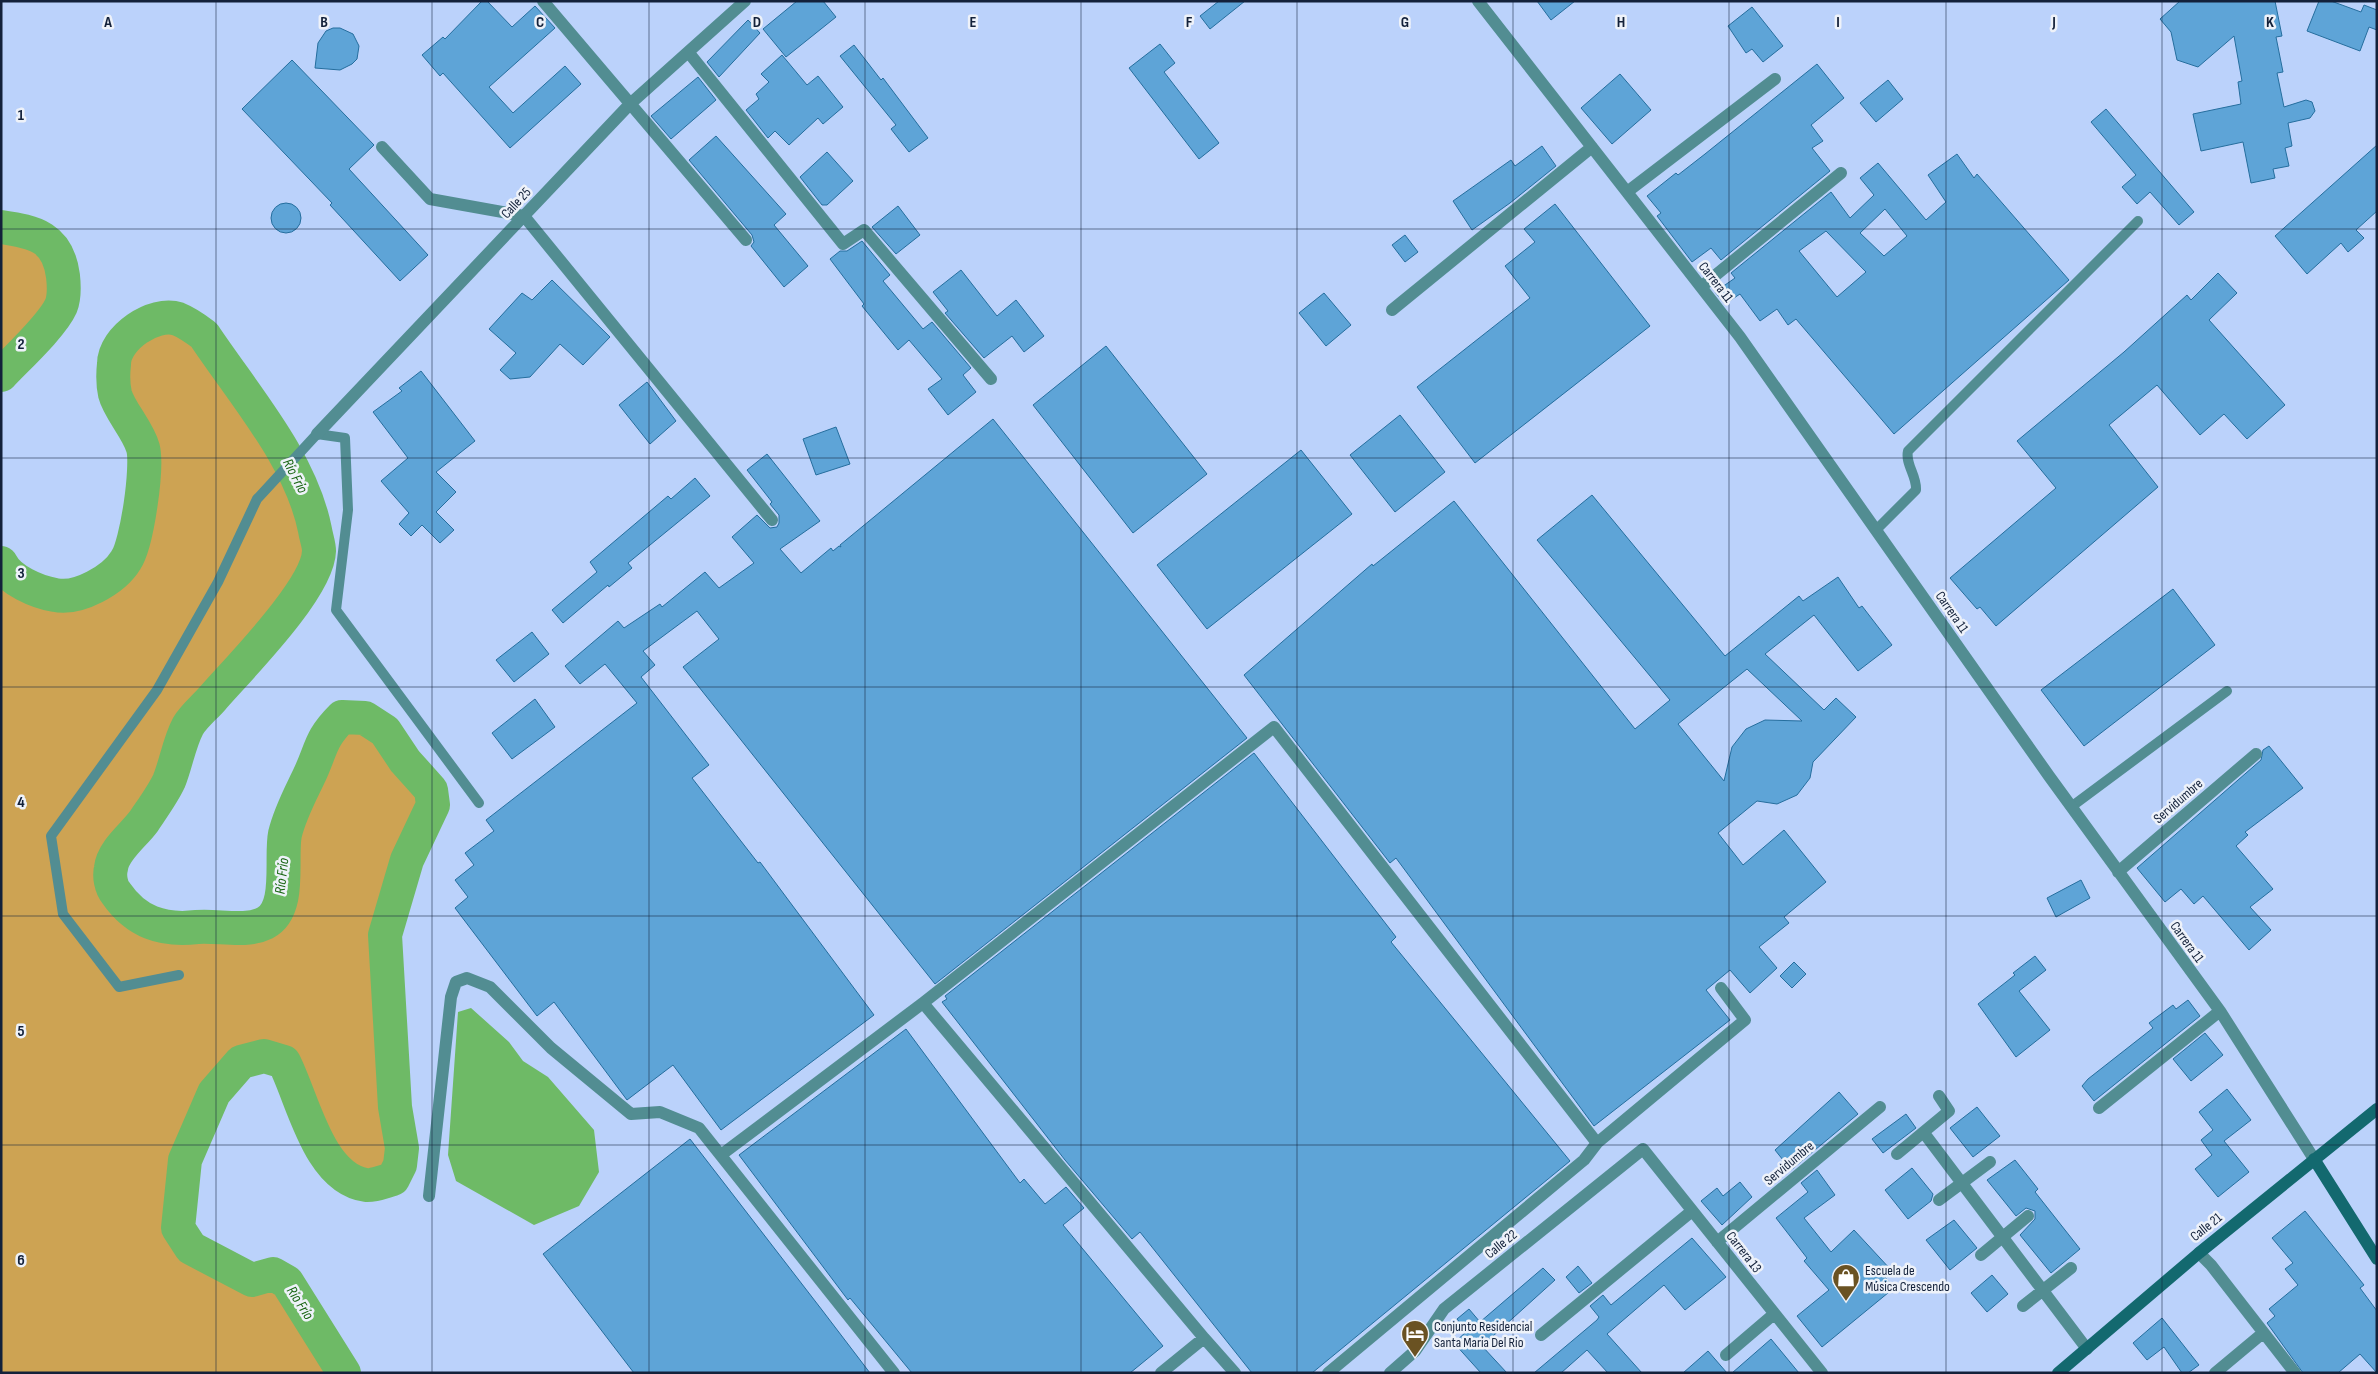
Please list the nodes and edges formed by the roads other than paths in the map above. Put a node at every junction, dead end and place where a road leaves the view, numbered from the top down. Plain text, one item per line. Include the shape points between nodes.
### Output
1 (543, 1) edge
2 (745, 1) edge
3 (1478, 1) edge
4 (689, 53) junction
5 (1775, 79) dead end
6 (630, 104) junction
7 (382, 147) dead end
8 (1592, 147) junction
9 (1841, 173) dead end
10 (1627, 192) junction
11 (524, 216) junction
12 (2138, 221) dead end
13 (746, 240) dead end
14 (1701, 287) junction
15 (1392, 310) dead end
16 (991, 379) dead end
17 (317, 434) junction
18 (772, 520) dead end
19 (1876, 530) junction
20 (2227, 691) dead end
21 (2256, 754) dead end
22 (479, 803) dead end
23 (2072, 807) junction
24 (2118, 872) junction
25 (179, 975) dead end
26 (1721, 988) dead end
27 (923, 1003) junction
28 (2220, 1011) junction
29 (1940, 1096) dead end
30 (1880, 1106) dead end
31 (2099, 1108) dead end
32 (2377, 1109) edge
33 (1924, 1133) junction
34 (1597, 1142) junction
35 (1643, 1149) joint
36 (1897, 1154) dead end
37 (721, 1155) junction
38 (2314, 1159) junction
39 (1990, 1162) dead end
40 (1962, 1183) junction
41 (429, 1196) dead end
42 (1939, 1200) dead end
43 (1692, 1211) junction
44 (2028, 1216) dead end
45 (2002, 1237) junction
46 (1717, 1242) junction
47 (2199, 1253) junction
48 (1980, 1255) dead end
49 (2377, 1259) edge
50 (2071, 1268) dead end
51 (2043, 1290) junction
52 (2023, 1306) dead end
53 (1774, 1314) junction
54 (2263, 1333) junction
55 (1541, 1335) dead end
56 (1204, 1338) junction
57 (2087, 1349) junction
58 (1726, 1355) dead end
59 (894, 1373) edge
60 (1161, 1373) edge
61 (1234, 1373) edge
62 (1328, 1373) edge
63 (1390, 1373) edge
64 (1822, 1373) edge
65 (2058, 1373) edge
66 (2215, 1373) edge
67 (2295, 1373) edge

1 - 6 street
2 - 4 street, Calle 25
3 - 8 street, Carrera 11
4 - 6 street, Calle 25
4 - 16 street via 843,244 864,230
5 - 10 street
6 - 11 street, Calle 25
6 - 13 street
7 - 11 street via 430,199
8 - 10 street, Carrera 11
8 - 15 street
9 - 14 street
10 - 14 street, Carrera 11
11 - 17 street, Calle 25
11 - 18 street
12 - 19 lane via 1908,451 1916,490
14 - 19 street, Carrera 11
17 - 22 lane via 345,438 348,510 336,610
17 - 25 lane via 257,499 218,582 158,690 51,836 63,914 119,987
19 - 23 street, Carrera 11
20 - 23 lane
21 - 24 street, Servidumbre
23 - 24 street, Carrera 11
24 - 28 street, Carrera 11
26 - 34 street via 1745,1020
27 - 34 street via 1274,727
27 - 37 street
27 - 56 street
28 - 31 street
28 - 38 street, Carrera 11
29 - 33 street via 1949,1111
30 - 46 street, Servidumbre
32 - 38 street, Calle 21
33 - 36 street
33 - 40 street
34 - 62 street via 1584,1160
35 - 43 street, Carrera 13
35 - 63 street, Calle 22 via 1444,1309 1415,1350
37 - 41 street via 699,1128 660,1112 631,1114 551,1048 490,987 467,978 456,982 451,997
37 - 59 street
38 - 47 street, Calle 21
38 - 49 street, Carrera 11
39 - 40 street
40 - 42 street
40 - 45 street
43 - 46 street, Carrera 13
43 - 55 street
44 - 45 street
45 - 48 street
45 - 51 street
46 - 53 street, Carrera 13
47 - 54 street
47 - 57 street, Calle 21
50 - 51 street
51 - 52 street
51 - 57 street
53 - 58 street
53 - 64 street, Carrera 13
54 - 66 street
54 - 67 street
56 - 60 street
56 - 61 street
57 - 65 street, Calle 21

